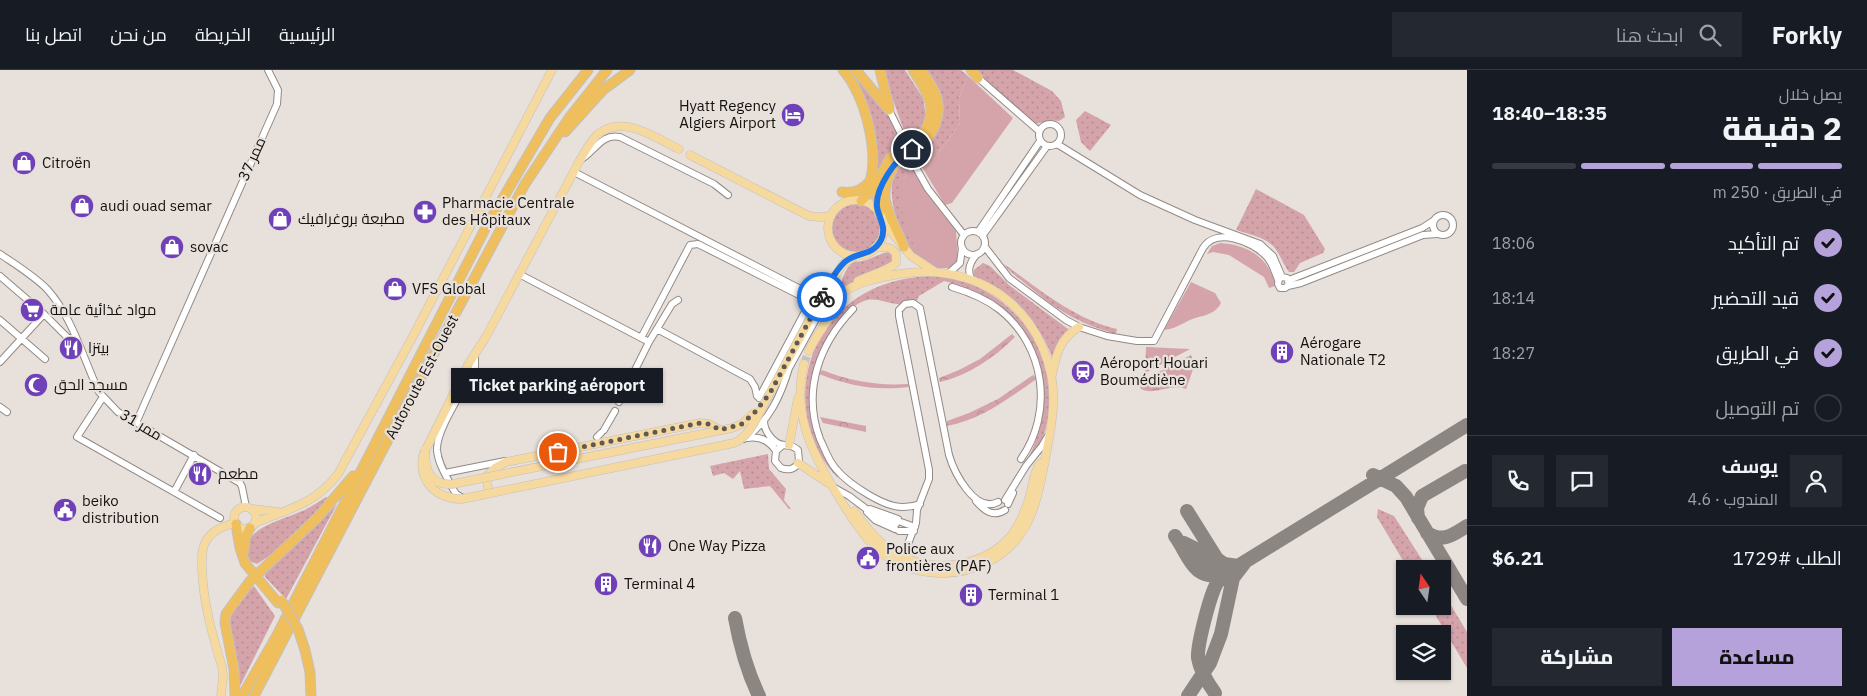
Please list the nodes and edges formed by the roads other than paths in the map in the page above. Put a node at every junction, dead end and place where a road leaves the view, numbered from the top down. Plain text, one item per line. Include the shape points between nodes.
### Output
1 (268, 70) edge
2 (552, 70) edge
3 (588, 70) edge
4 (607, 70) edge
5 (612, 70) edge
6 (630, 70) edge
7 (843, 70) edge
8 (856, 70) edge
9 (880, 70) edge
10 (913, 70) edge
11 (921, 70) edge
12 (970, 70) edge
13 (978, 78) joint
14 (926, 84) junction
15 (595, 86) junction
16 (889, 110) junction
17 (1039, 132) junction
18 (903, 138) tunnel mouth
19 (1040, 141) junction
20 (1057, 144) junction
21 (1047, 146) junction
22 (679, 149) dead end
23 (546, 152) junction
24 (690, 155) dead end
25 (580, 160) junction
26 (915, 166) tunnel mouth
27 (893, 169) junction
28 (574, 172) junction
29 (871, 179) junction
30 (842, 192) dead end
31 (728, 195) dead end
32 (860, 201) junction
33 (879, 213) junction
34 (831, 216) junction
35 (1432, 221) junction
36 (883, 222) junction
37 (980, 234) junction
38 (1437, 234) junction
39 (964, 235) junction
40 (876, 247) junction
41 (904, 247) junction
42 (984, 247) junction
43 (962, 248) junction
44 (0, 254) edge
45 (977, 254) junction
46 (855, 256) junction
47 (934, 271) junction
48 (838, 272) junction
49 (949, 273) junction
50 (520, 274) junction
51 (0, 276) edge
52 (971, 279) junction
53 (1280, 279) junction
54 (1289, 283) junction
55 (952, 287) dead end
56 (844, 292) junction
57 (824, 293) junction
58 (678, 300) dead end
59 (853, 309) dead end
60 (44, 314) junction
61 (0, 320) edge
62 (1079, 327) junction
63 (657, 329) junction
64 (76, 338) junction
65 (641, 338) junction
66 (22, 339) junction
67 (649, 342) junction
68 (809, 350) tunnel mouth
69 (475, 355) junction
70 (45, 359) dead end
71 (0, 362) edge
72 (804, 364) tunnel mouth
73 (790, 368) junction
74 (1052, 377) junction
75 (800, 391) junction
76 (770, 393) junction
77 (103, 397) junction
78 (759, 398) junction
79 (619, 402) dead end
80 (0, 407) edge
81 (615, 411) dead end
82 (7, 412) dead end
83 (764, 421) junction
84 (136, 422) junction
85 (1052, 422) junction
86 (746, 438) junction
87 (786, 445) junction
88 (776, 451) junction
89 (371, 452) junction
90 (424, 453) junction
91 (194, 456) junction
92 (1022, 460) dead end
93 (1045, 461) junction
94 (798, 463) junction
95 (445, 473) junction
96 (486, 477) junction
97 (833, 487) junction
98 (174, 492) junction
99 (489, 492) junction
100 (968, 492) junction
101 (840, 500) junction
102 (1004, 503) junction
103 (920, 504) junction
104 (249, 508) junction
105 (280, 513) junction
106 (220, 518) dead end
107 (235, 524) junction
108 (898, 525) junction
109 (253, 526) junction
110 (914, 528) junction
111 (905, 559) junction
112 (256, 574) junction
113 (221, 696) edge
114 (235, 696) edge
115 (242, 696) edge
116 (254, 696) edge
117 (310, 696) edge

1 - 84 street, ممر 37 via 278,90 277,104
2 - 105 main road via 338,474 314,498
3 - 89 highway, Autoroute Est-Ouest via 550,118 495,211
4 - 15 highway, Autoroute Est-Ouest
5 - 15 highway
6 - 23 highway via 603,90
7 - 29 highway via 858,90 864,109 873,159
8 - 16 highway
9 - 16 highway
10 - 14 highway
11 - 14 highway
12 - 13 highway
13 - 17 street
14 - 27 highway via 935,92 938,103 935,126 926,140 904,154
14 - 32 highway via 932,109 930,123 920,139 890,158 874,188
15 - 23 highway, Autoroute Est-Ouest
16 - 18 street
17 - 19 street
17 - 20 street via 1046,124 1056,126 1061,134
19 - 21 street
19 - 37 street
20 - 21 street
20 - 53 street via 1142,196 1260,244 1273,256
21 - 37 street
22 - 25 main road via 632,127 614,126 594,138
23 - 116 highway, Autoroute Est-Ouest via 476,274
24 - 34 main road via 810,216
25 - 28 main road
25 - 31 street via 604,138 617,136 714,184
26 - 39 street via 928,189
27 - 33 highway via 880,189 877,199
27 - 41 highway via 888,177 885,196
28 - 50 main road
28 - 57 street via 810,294
29 - 30 highway via 859,191
29 - 32 highway
32 - 33 main road
32 - 34 main road via 841,205
33 - 36 main road
34 - 46 main road via 828,229 832,242 842,252
35 - 38 street via 1432,228
35 - 38 street via 1444,214 1453,223 1448,234
35 - 54 street
36 - 40 main road via 882,237
36 - 41 main road
37 - 39 street via 969,231
37 - 42 street via 985,241
38 - 54 street via 1423,235 1300,283
39 - 43 street
40 - 46 main road
40 - 56 main road via 893,249 897,257 894,266 866,276
41 - 47 main road via 916,260
42 - 45 street
42 - 62 street via 1014,281
43 - 45 street via 970,255
43 - 49 street via 960,263
44 - 64 street, ممر 31 via 46,289 57,302
45 - 52 street via 970,264
46 - 48 main road
47 - 49 main road
47 - 56 main road via 887,276
48 - 57 main road
48 - 73 street
49 - 52 main road
50 - 65 street
50 - 69 main road
51 - 60 street
52 - 74 main road via 994,291 1024,317 1038,339
53 - 54 street via 1285,277
53 - 54 street via 1280,288
53 - 62 street via 1261,251 1240,241 1217,237 1204,248 1154,342 1117,338
55 - 92 street via 980,297 1000,310 1019,329 1033,353 1041,381 1041,405 1034,435
56 - 68 main road
57 - 76 main road
58 - 63 street via 672,304
59 - 103 street via 828,341 817,367 812,392 818,433 832,463 859,488 896,507
60 - 64 street via 68,338
60 - 66 street
61 - 66 street
62 - 74 main road via 1060,346
63 - 67 street
63 - 78 street via 750,379
64 - 77 street, ممر 31
65 - 67 street
65 - 78 street via 693,244 803,297 808,303 807,308
66 - 70 street
66 - 71 street
67 - 79 street
69 - 90 main road
69 - 95 street via 475,367 438,439 437,452
72 - 75 main road
73 - 78 street via 771,396
73 - 83 street via 777,401
74 - 85 main road
75 - 87 main road
75 - 97 main road via 805,432
76 - 96 main road, bridge via 747,421 737,426
76 - 99 main road, bridge via 747,433 734,443
77 - 84 street, ممر 31 via 118,412
77 - 98 street via 77,437
80 - 82 street
81 - 95 street via 599,435 580,446
83 - 86 street
83 - 87 street via 768,434
84 - 91 street, ممر 31
85 - 93 main road
85 - 102 street via 1042,446 1022,471
86 - 88 street via 763,439
86 - 95 street via 736,443 469,498 456,494
87 - 88 street
87 - 94 street via 798,450
88 - 94 street via 774,461 781,468 791,469
89 - 112 highway via 317,518
89 - 115 highway, Autoroute Est-Ouest
90 - 96 main road, bridge via 427,470 438,482 454,484
90 - 99 main road, bridge via 424,477 438,494 458,499
91 - 98 street
91 - 104 street, ممر 31 via 240,483
93 - 101 main road via 1038,496 1022,532 994,558 961,572 926,572 891,559 872,544
93 - 111 main road via 1038,466 1017,526 998,547 973,560 954,565 930,565
94 - 97 main road
96 - 99 main road
97 - 101 main road
97 - 108 street via 877,517
98 - 106 street
100 - 102 street via 984,504
100 - 102 street via 988,512 996,514
100 - 103 street via 948,455 920,308 908,303 901,308 899,316 929,470
101 - 111 main road via 848,502 882,543
103 - 110 street
104 - 105 main road
104 - 107 main road via 239,508
104 - 109 main road via 256,516
105 - 109 main road
107 - 109 main road via 241,528
107 - 112 highway via 241,553 248,568
107 - 113 main road via 219,528 206,540 203,548 202,583 206,611 222,667
108 - 110 street
108 - 110 street
109 - 112 highway via 245,538 244,547
110 - 111 street
112 - 114 highway via 232,604 224,622 234,669
112 - 117 highway, bridge via 293,619 310,672

